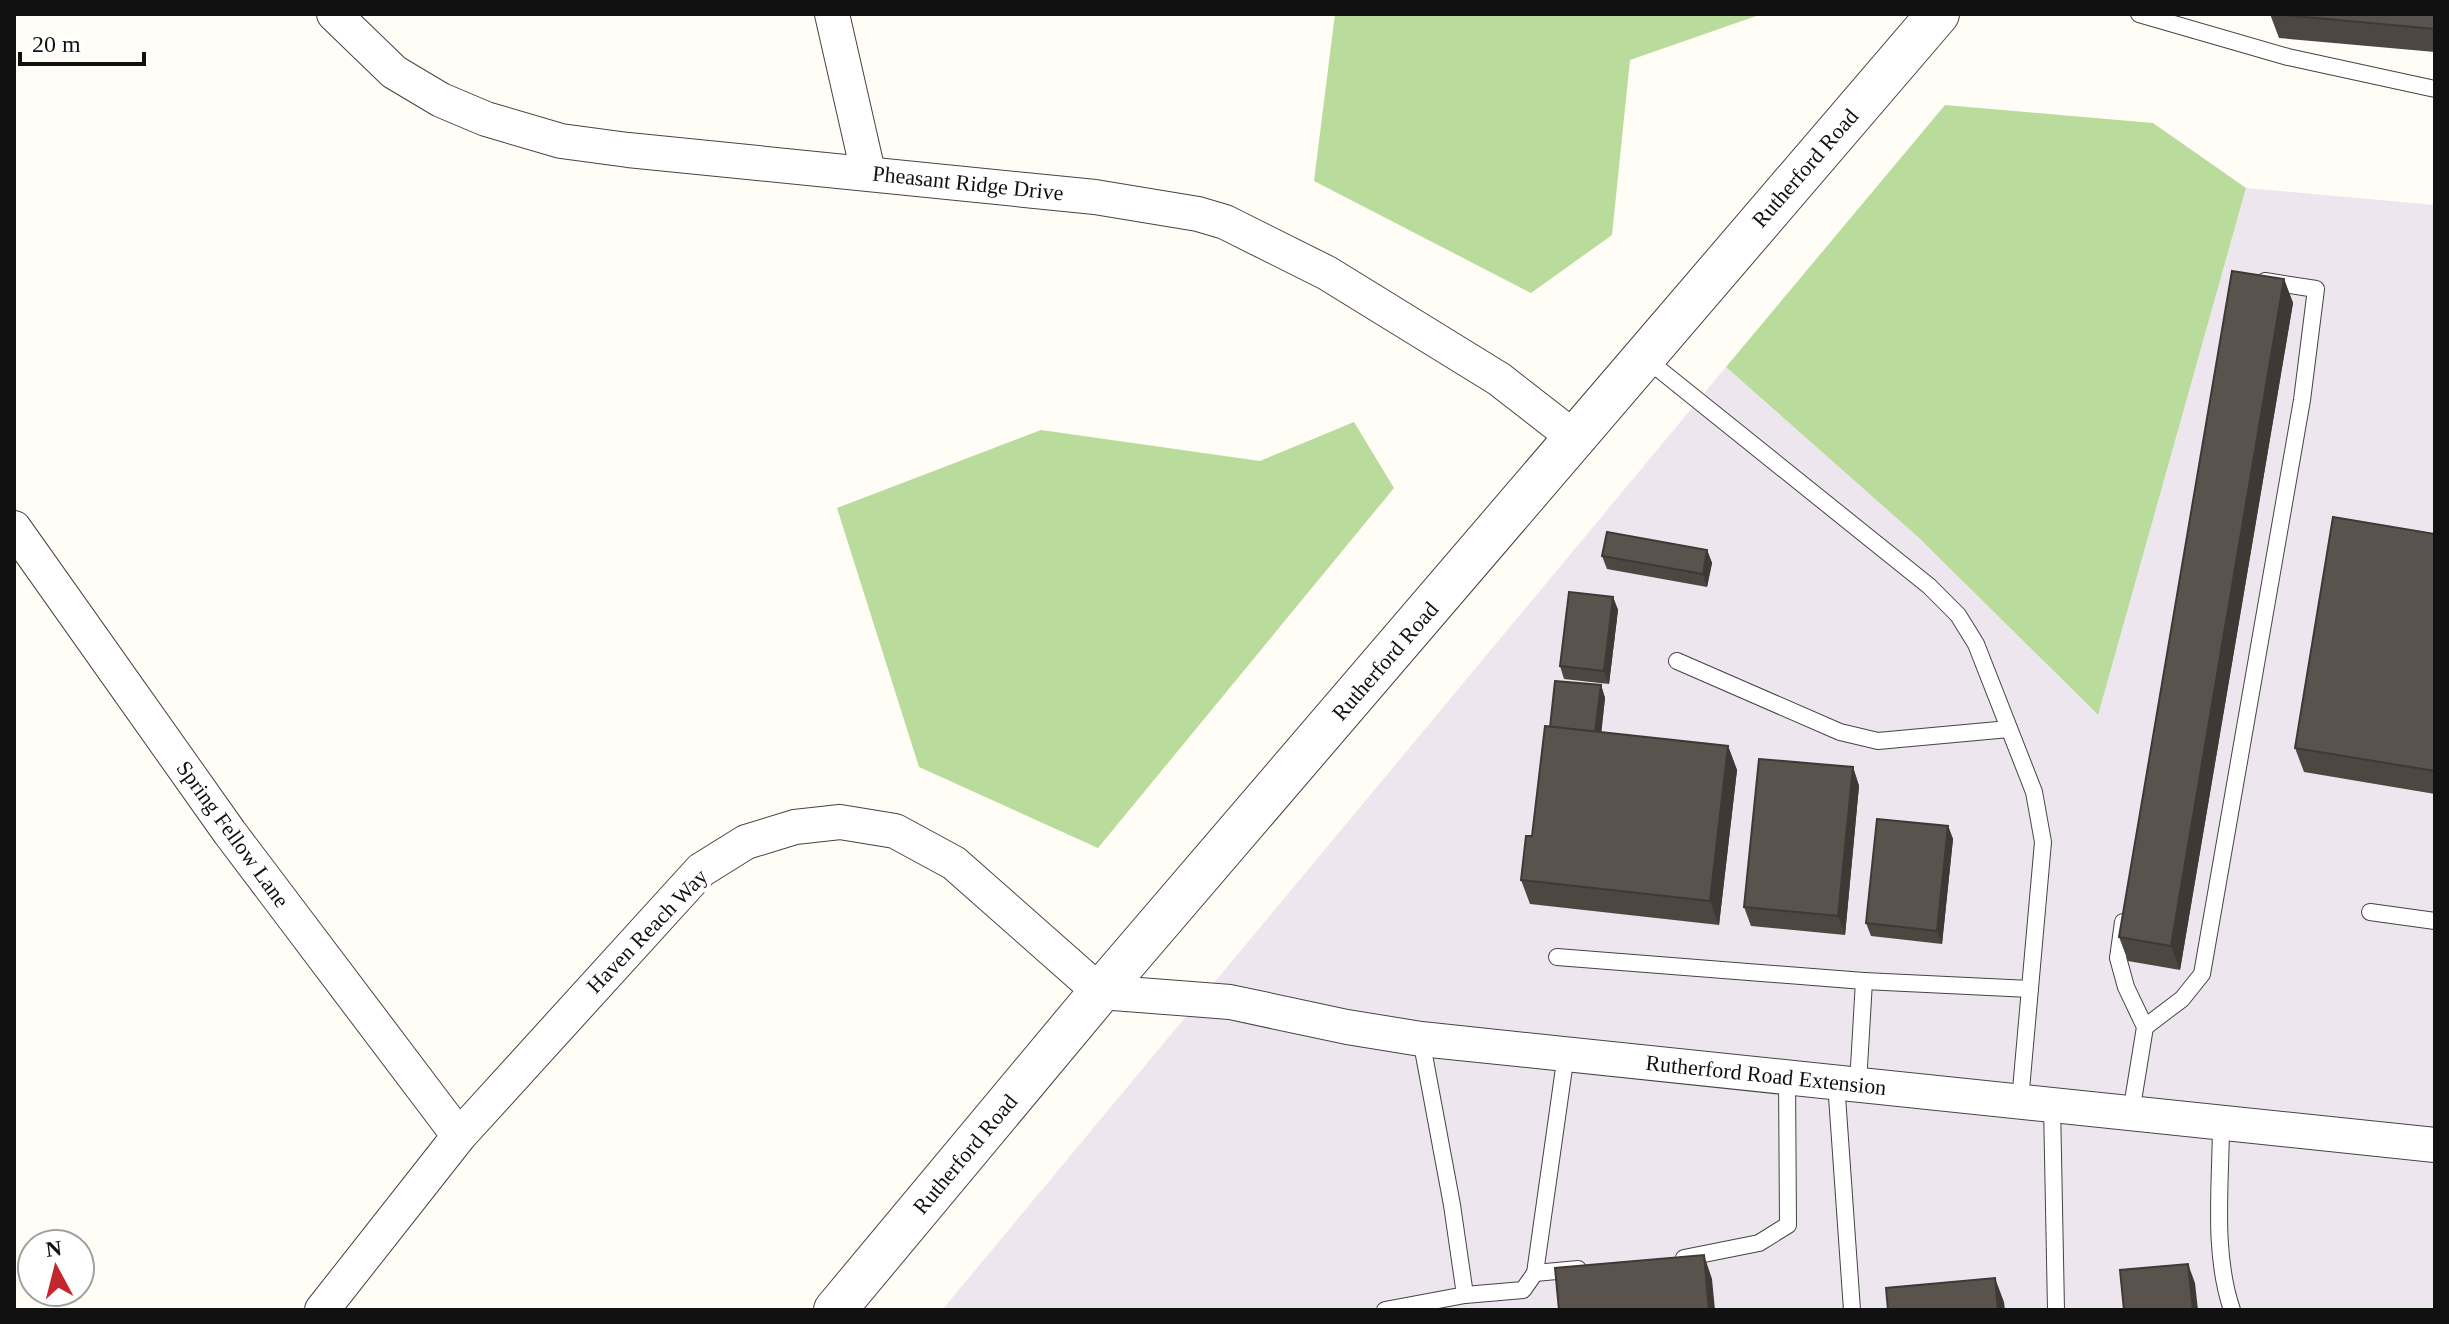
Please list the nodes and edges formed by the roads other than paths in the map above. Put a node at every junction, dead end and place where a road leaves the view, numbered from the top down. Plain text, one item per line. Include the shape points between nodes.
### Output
1 (334, 14) edge
2 (832, 14) edge
3 (1938, 14) edge
4 (2139, 14) edge
5 (2435, 89) edge
6 (868, 172) junction
7 (2253, 279) edge
8 (1643, 357) junction
9 (1576, 439) junction
10 (14, 528) edge
11 (1677, 661) dead end
12 (2009, 729) junction
13 (2125, 905) edge
14 (2370, 912) dead end
15 (2435, 921) edge
16 (1557, 957) dead end
17 (1864, 981) junction
18 (2030, 989) junction
19 (1100, 992) junction
20 (2145, 1027) junction
21 (1421, 1039) junction
22 (1566, 1054) junction
23 (1787, 1077) junction
24 (1847, 1083) junction
25 (2036, 1103) junction
26 (2131, 1113) junction
27 (2221, 1122) junction
28 (459, 1136) junction
29 (2435, 1145) edge
30 (1661, 1260) edge
31 (1598, 1267) edge
32 (1535, 1273) junction
33 (1465, 1295) junction
34 (322, 1310) edge
35 (835, 1310) edge
36 (1385, 1310) edge
37 (1852, 1310) edge
38 (2056, 1310) edge
39 (2232, 1310) edge

1 - 6 street, Pheasant Ridge Drive via 394,72 486,119 561,141
2 - 6 street
3 - 8 street, Rutherford Road
4 - 5 lane via 2288,57
6 - 9 street, Pheasant Ridge Drive via 1095,197 1225,222 1327,273 1459,354
7 - 20 lane via 2316,289 2302,400 2202,974 2182,999
8 - 9 street, Rutherford Road
8 - 12 lane via 1929,586 1958,615 1976,644
9 - 19 street, Rutherford Road
10 - 28 street, Spring Fellow Lane via 230,833
11 - 12 lane via 1840,732 1878,741
12 - 18 lane via 2034,792 2043,842
13 - 20 lane via 2118,958
14 - 15 lane
16 - 17 lane
17 - 18 lane
17 - 24 lane
18 - 25 lane
19 - 21 street, Rutherford Road Extension via 1230,1002
19 - 28 street, Haven Reach Way via 954,863 895,831 840,822 795,827 746,842 701,870
19 - 35 street, Rutherford Road
20 - 26 lane
21 - 22 street, Rutherford Road Extension
21 - 33 lane
22 - 23 street, Rutherford Road Extension
22 - 32 lane
23 - 24 street, Rutherford Road Extension
23 - 30 lane via 1788,1225 1759,1243
24 - 25 street, Rutherford Road Extension
24 - 37 lane
25 - 26 street, Rutherford Road Extension
25 - 38 lane
26 - 27 street, Rutherford Road Extension
27 - 29 street, Rutherford Road Extension
27 - 39 lane via 2220,1252
28 - 34 street, Haven Reach Way
31 - 32 lane
32 - 33 lane via 1523,1290
33 - 36 lane

